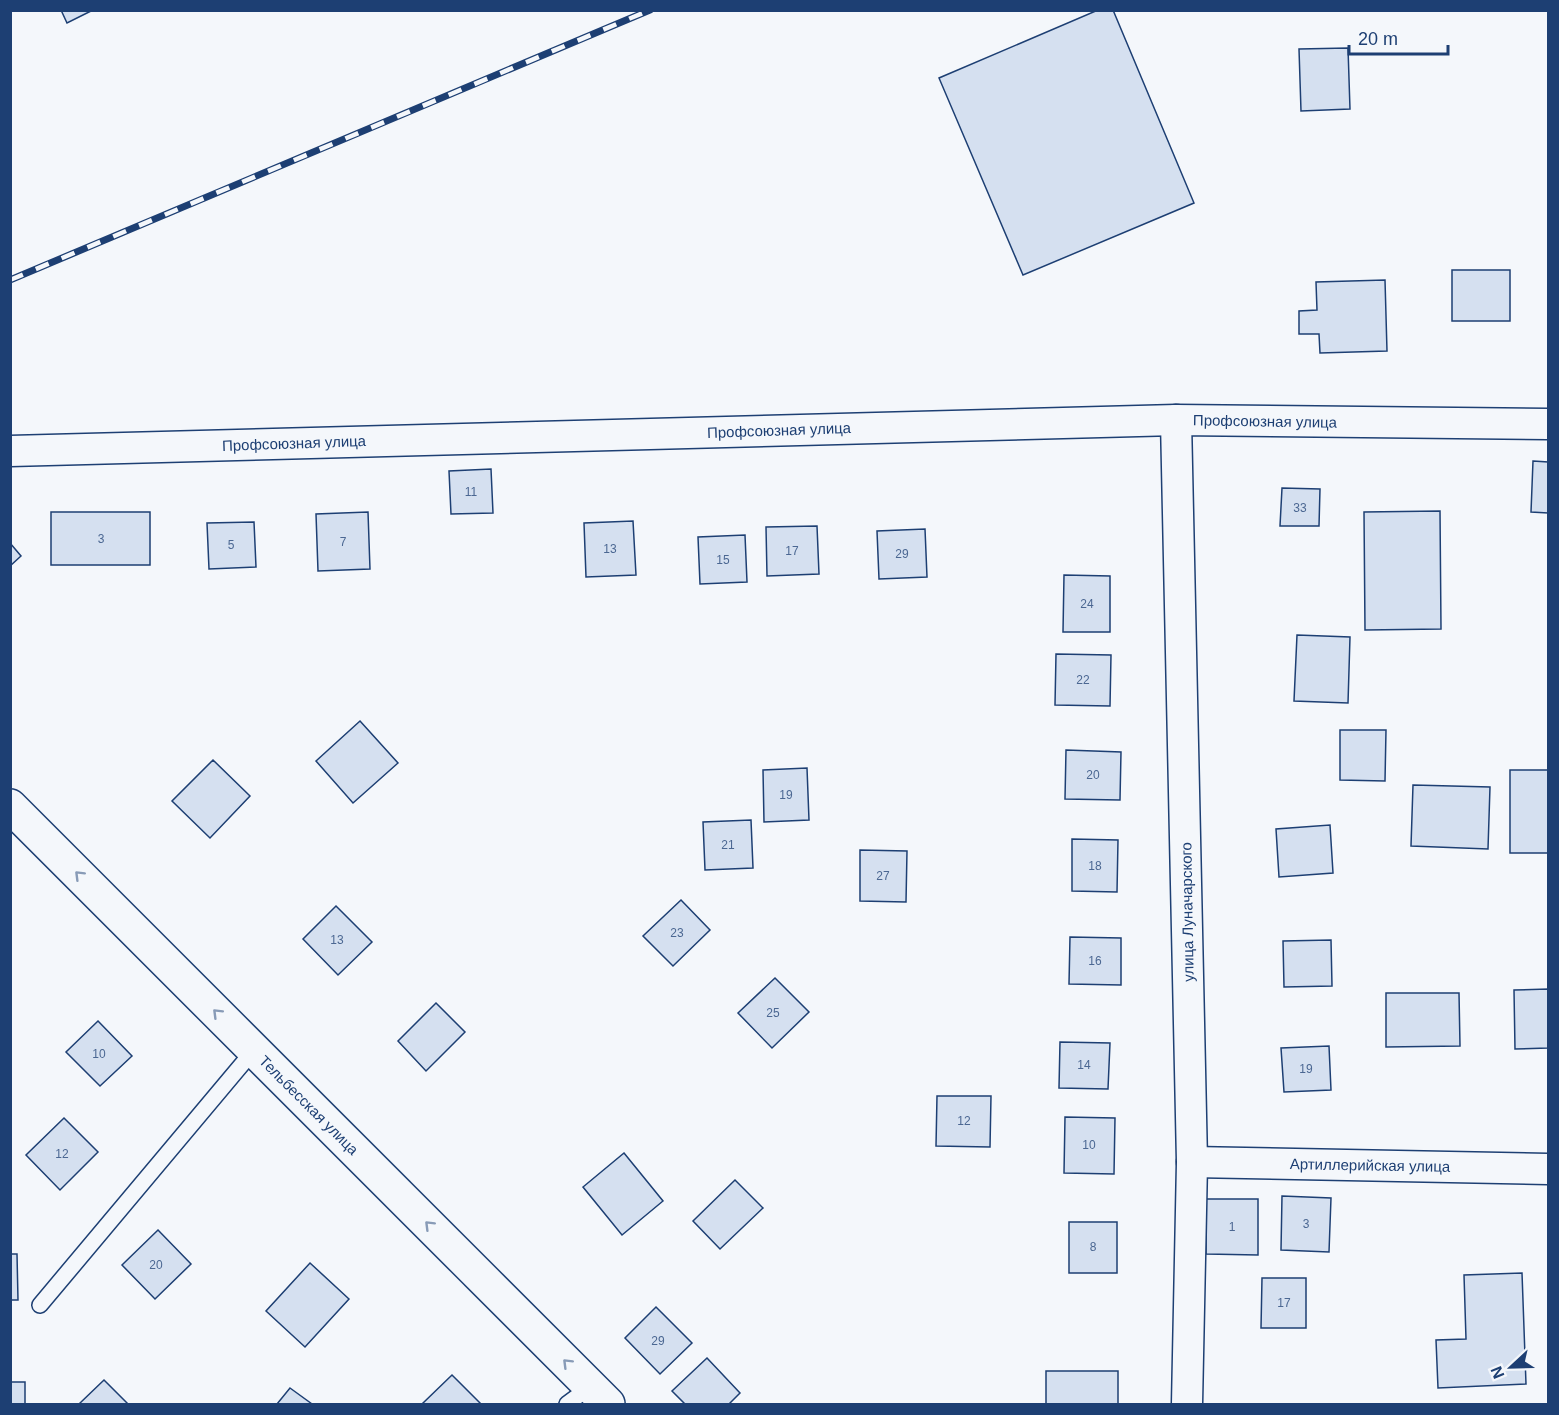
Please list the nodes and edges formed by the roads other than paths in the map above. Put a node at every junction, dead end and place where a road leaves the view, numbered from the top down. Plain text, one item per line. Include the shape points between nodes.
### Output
1 (1176, 420) junction
2 (1548, 424) edge
3 (10, 451) edge
4 (10, 806) edge
5 (254, 1050) junction
6 (1192, 1162) junction
7 (1548, 1168) edge
8 (40, 1305) dead end
9 (588, 1399) edge
10 (1187, 1404) edge

1 - 2 street, Профсоюзная улица
1 - 3 street, Профсоюзная улица
1 - 6 street, улица Луначарского
5 -> 4 street, Тельбесская улица
5 - 8 lane
9 -> 5 street, Тельбесская улица
6 - 7 street, Артиллерийская улица
6 - 10 street, улица Луначарского

